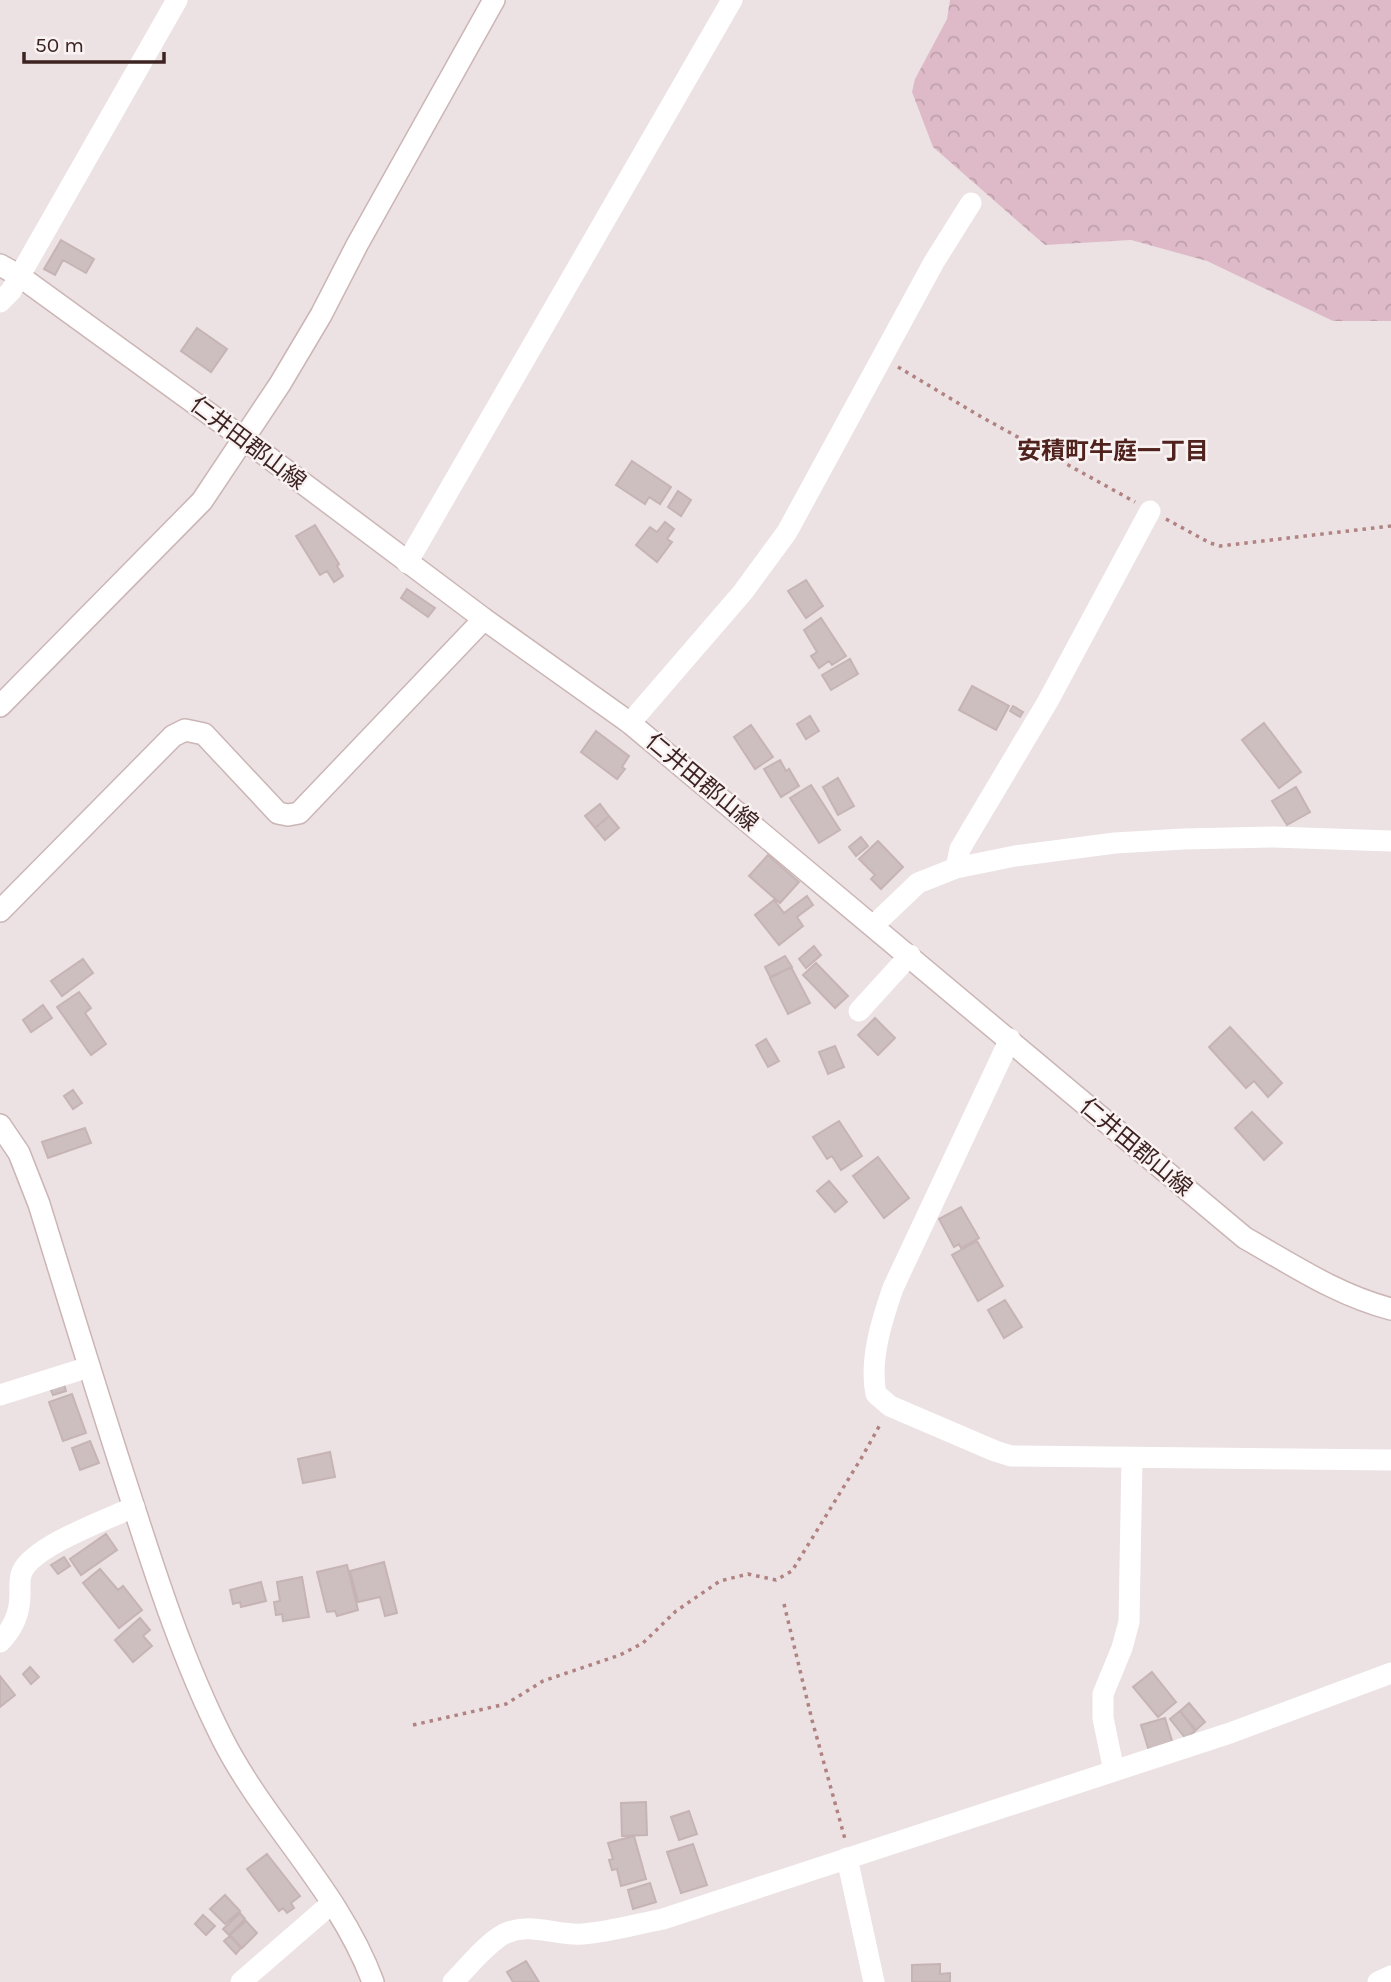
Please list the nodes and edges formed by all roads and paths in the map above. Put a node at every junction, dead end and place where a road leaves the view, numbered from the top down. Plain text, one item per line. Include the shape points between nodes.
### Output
1 (177, 0) edge
2 (494, 0) edge
3 (732, 0) edge
4 (971, 203) dead end
5 (9, 270) edge
6 (0, 302) edge
7 (883, 358) junction
8 (244, 439) junction
9 (1150, 511) junction
10 (1391, 527) edge
11 (407, 563) junction
12 (484, 619) junction
13 (0, 706) edge
14 (631, 723) junction
15 (1391, 841) edge
16 (956, 868) junction
17 (0, 911) edge
18 (874, 925) junction
19 (910, 955) junction
20 (859, 1011) dead end
21 (1010, 1039) junction
22 (0, 1125) edge
23 (1391, 1309) edge
24 (89, 1367) junction
25 (0, 1395) edge
26 (890, 1406) junction
27 (1132, 1458) junction
28 (1391, 1460) edge
29 (134, 1507) junction
30 (784, 1604) dead end
31 (0, 1642) edge
32 (1391, 1673) edge
33 (413, 1725) dead end
34 (1114, 1771) junction
35 (847, 1858) junction
36 (332, 1903) junction
37 (1391, 1976) edge
38 (241, 1982) edge
39 (373, 1982) edge
40 (453, 1982) edge
41 (874, 1982) edge
42 (1378, 1982) edge

1 - 5 street
2 - 8 street via 321,315
3 - 11 street
4 - 7 street
5 - 6 street via 10,291
5 - 8 street, 仁井田郡山線
7 - 9 path
7 - 14 street via 763,568
8 - 11 street, 仁井田郡山線
8 - 13 street via 202,501
9 - 10 path via 1220,546
9 - 16 street via 1048,701 960,849
11 - 12 street, 仁井田郡山線
12 - 14 street, 仁井田郡山線
12 - 17 street via 299,813 278,813 204,734 185,730 173,736
14 - 18 street, 仁井田郡山線
15 - 16 street via 1184,839 1077,848
16 - 18 street via 918,883
18 - 19 street, 仁井田郡山線
19 - 20 street
19 - 21 street, 仁井田郡山線
21 - 23 street, 仁井田郡山線 via 1245,1238 1334,1289
21 - 26 street via 883,1318 874,1382 876,1394
22 - 24 street via 19,1153 39,1204
24 - 25 street
24 - 29 street
26 - 27 street via 1011,1456
26 - 33 path via 792,1571 782,1578 741,1574 720,1581 627,1652 543,1681 506,1704
27 - 28 street
27 - 34 street via 1129,1622 1102,1705
29 - 31 street via 54,1544 31,1560 22,1574 15,1623
29 - 36 street via 153,1568 223,1739 252,1791
30 - 35 path
32 - 34 street
34 - 35 street
35 - 40 street via 663,1919 584,1934 535,1927 511,1932 494,1941
35 - 41 street
36 - 38 street
36 - 39 street via 363,1954
37 - 42 street

